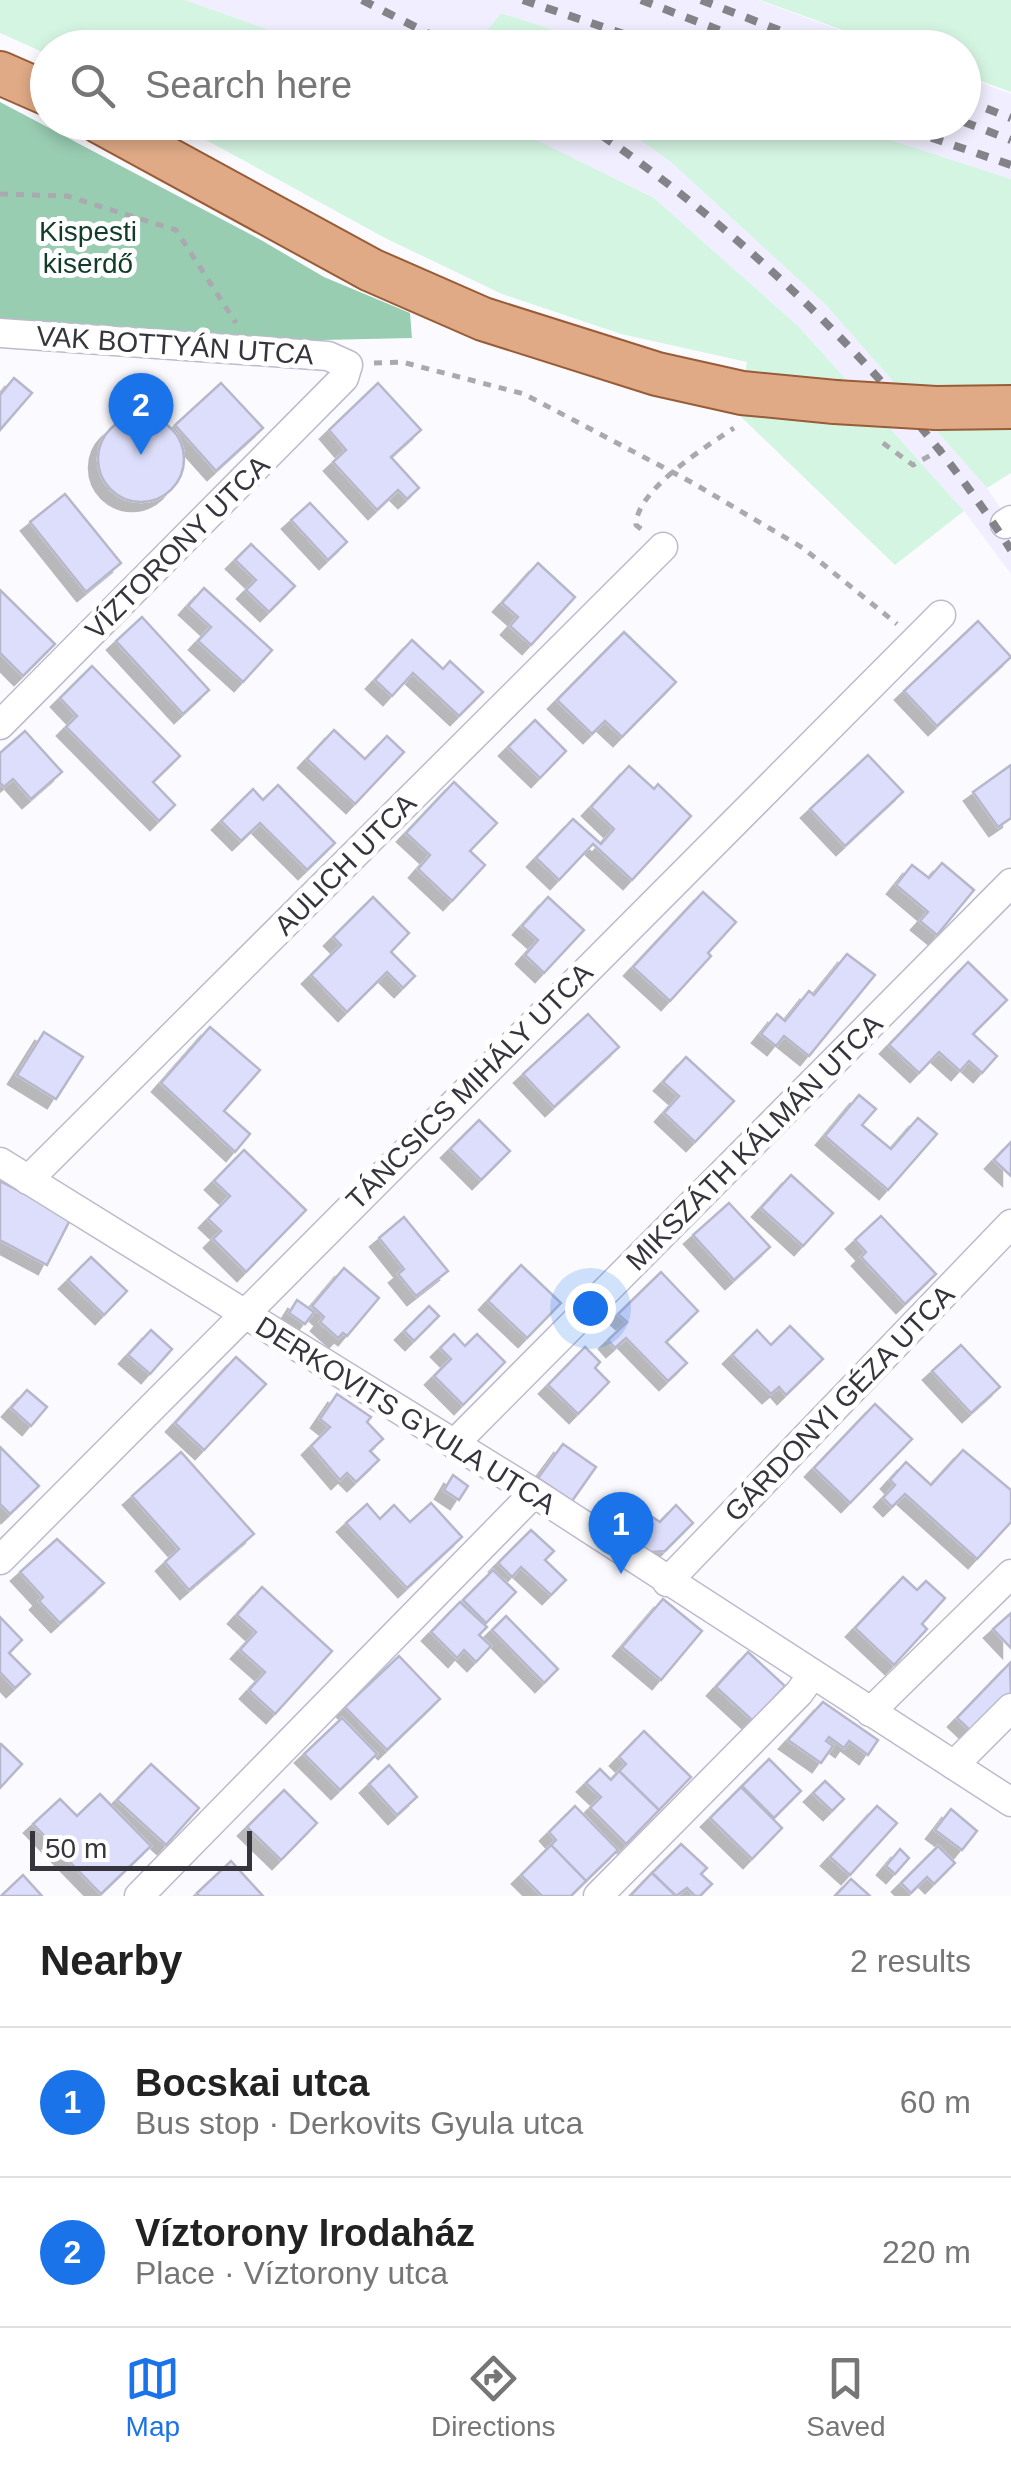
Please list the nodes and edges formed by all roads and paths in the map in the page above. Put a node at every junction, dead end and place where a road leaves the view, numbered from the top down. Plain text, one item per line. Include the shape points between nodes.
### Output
1 (0, 73) edge
2 (30, 86) edge
3 (133, 140) edge
4 (0, 194) edge
5 (0, 334) edge
6 (251, 350) junction
7 (347, 364) junction
8 (1011, 407) edge
9 (671, 472) junction
10 (662, 547) joint
11 (941, 615) dead end
12 (914, 642) junction
13 (0, 725) edge
14 (1011, 884) edge
15 (0, 1162) edge
16 (28, 1180) junction
17 (1011, 1224) edge
18 (243, 1312) junction
19 (454, 1444) junction
20 (534, 1493) junction
21 (0, 1560) edge
22 (1011, 1574) edge
23 (667, 1582) junction
24 (812, 1675) junction
25 (1011, 1708) edge
26 (870, 1712) junction
27 (954, 1766) junction
28 (1011, 1802) edge
29 (139, 1896) edge
30 (598, 1896) edge

1 - 2 main road
3 - 8 main road, bridge via 371,270 483,319 656,374 816,400
4 - 6 path via 68,196 176,230
5 - 6 street, VAK BOTTYÁN UTCA
6 - 7 street, VAK BOTTYÁN UTCA via 328,356
7 - 9 path via 402,362 524,394
7 - 13 street, VÍZTORONY UTCA via 344,378
9 - 10 path via 636,514 636,525
9 - 12 path via 804,548
10 - 16 street, AULICH UTCA
11 - 12 street, TÁNCSICS MIHÁLY UTCA
12 - 18 street, TÁNCSICS MIHÁLY UTCA
14 - 19 street, MIKSZÁTH KÁLMÁN UTCA
15 - 16 street, DERKOVITS GYULA UTCA
16 - 18 street, DERKOVITS GYULA UTCA
17 - 23 street, GÁRDONYI GÉZA UTCA
18 - 19 street, DERKOVITS GYULA UTCA
18 - 21 street, TÁNCSICS MIHÁLY UTCA
19 - 20 street, DERKOVITS GYULA UTCA
20 - 23 street, DERKOVITS GYULA UTCA
20 - 29 street
22 - 26 street
23 - 24 street, DERKOVITS GYULA UTCA
24 - 26 street, DERKOVITS GYULA UTCA
24 - 30 street
25 - 27 street
26 - 27 street, DERKOVITS GYULA UTCA
27 - 28 street, DERKOVITS GYULA UTCA

